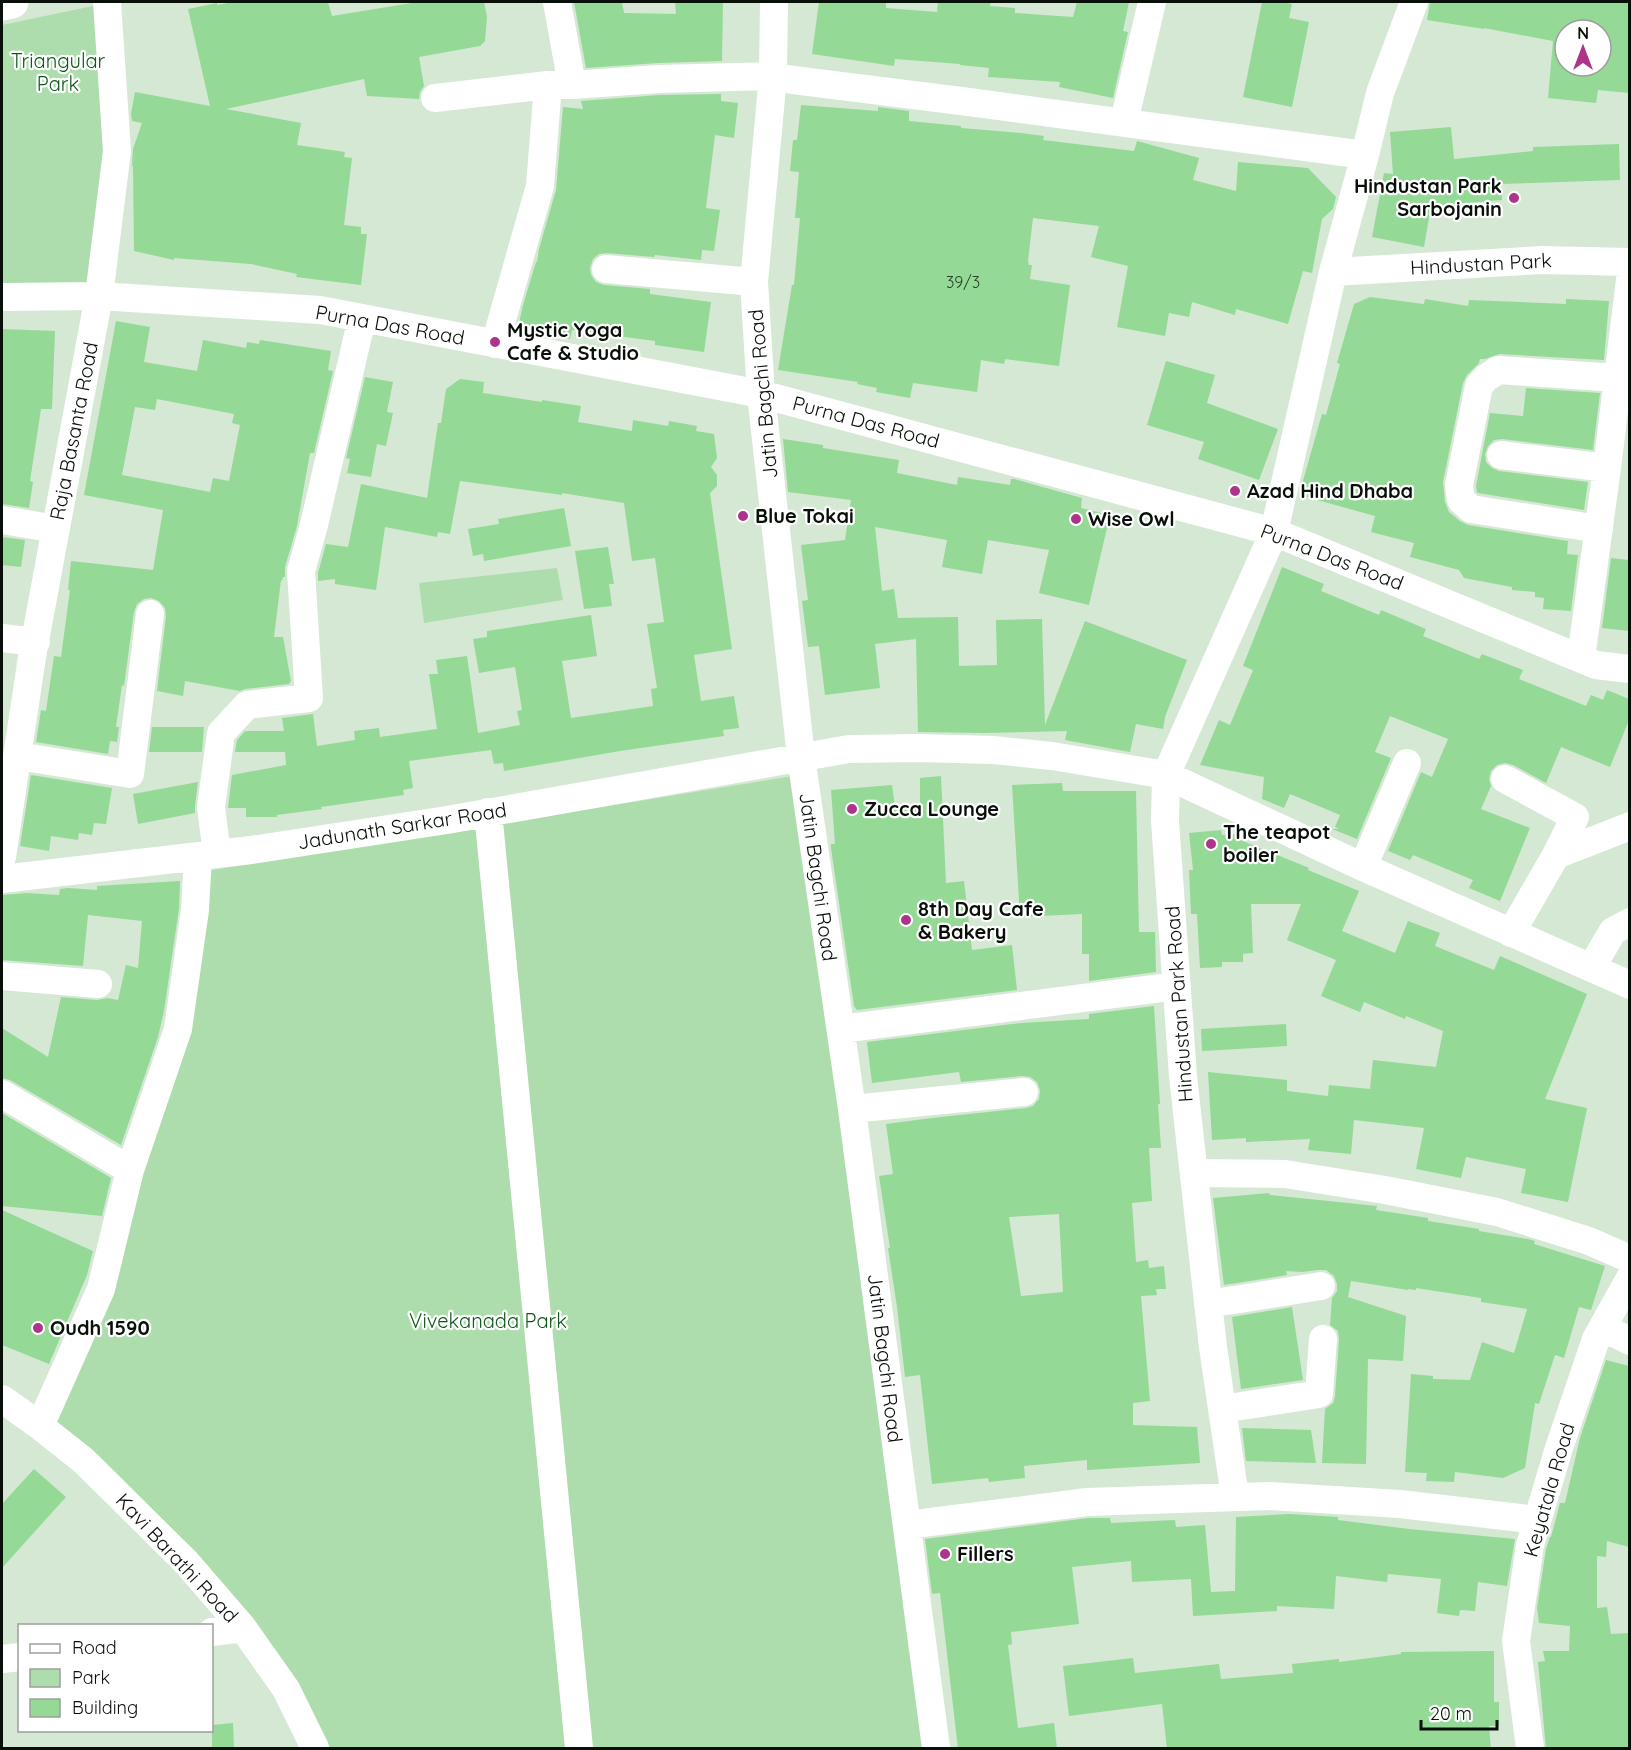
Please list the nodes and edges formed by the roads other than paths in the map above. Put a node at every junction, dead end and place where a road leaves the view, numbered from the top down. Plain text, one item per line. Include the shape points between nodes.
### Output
1 (12, 2) edge
2 (107, 2) edge
3 (557, 2) edge
4 (774, 2) edge
5 (1152, 2) edge
6 (1413, 2) edge
7 (2, 4) edge
8 (772, 76) junction
9 (560, 85) junction
10 (435, 98) dead end
11 (1124, 122) junction
12 (1365, 155) junction
13 (1629, 262) edge
14 (606, 269) dead end
15 (1333, 272) junction
16 (1629, 280) edge
17 (754, 282) junction
18 (99, 296) junction
19 (2, 297) edge
20 (362, 318) junction
21 (495, 344) junction
22 (1618, 378) junction
23 (761, 394) junction
24 (1621, 423) edge
25 (1501, 455) dead end
26 (1608, 468) junction
27 (2, 520) edge
28 (56, 529) junction
29 (1599, 529) junction
30 (1274, 532) junction
31 (150, 614) dead end
32 (2, 638) edge
33 (36, 642) junction
34 (1581, 658) junction
35 (1629, 669) edge
36 (18, 756) junction
37 (801, 757) junction
38 (1407, 763) dead end
39 (1166, 775) junction
40 (1505, 779) dead end
41 (488, 812) junction
42 (1629, 826) edge
43 (208, 855) junction
44 (1556, 855) junction
45 (2, 857) edge
46 (1363, 867) junction
47 (2, 879) edge
48 (1629, 921) edge
49 (1511, 933) junction
50 (1590, 968) junction
51 (2, 976) edge
52 (98, 984) dead end
53 (1629, 985) edge
54 (1177, 986) junction
55 (841, 1029) junction
56 (1024, 1092) dead end
57 (2, 1094) edge
58 (852, 1109) junction
59 (130, 1170) junction
60 (1194, 1173) junction
61 (1629, 1259) edge
62 (1629, 1278) edge
63 (1321, 1286) dead end
64 (1208, 1304) junction
65 (1603, 1328) junction
66 (1323, 1340) dead end
67 (1629, 1341) edge
68 (2, 1399) edge
69 (1222, 1409) junction
70 (40, 1426) junction
71 (1235, 1497) junction
72 (1537, 1520) junction
73 (907, 1525) junction
74 (243, 1628) junction
75 (213, 1632) edge
76 (18, 1657) edge
77 (2, 1659) edge
78 (315, 1749) edge
79 (579, 1749) edge
80 (936, 1749) edge
81 (1530, 1749) edge

1 - 7 main road
2 - 18 street, Raja Basanta Road via 117,151
3 - 9 street
4 - 8 street, Jatin Bagchi Road
5 - 11 street
6 - 12 street via 1380,93
8 - 9 street
8 - 11 street
8 - 17 street, Jatin Bagchi Road
9 - 10 street
9 - 21 street via 540,186
11 - 12 street
12 - 15 street
13 - 15 street, Hindustan Park via 1542,260
14 - 17 street
15 - 30 street
16 - 22 street
17 - 23 street, Jatin Bagchi Road
18 - 19 street, Purna Das Road
18 - 20 street, Purna Das Road via 320,310
18 - 28 street, Raja Basanta Road
20 - 21 street, Purna Das Road
20 - 43 street via 302,571 309,698 247,705 221,733
21 - 23 street, Purna Das Road
22 - 24 street
22 - 29 street via 1498,370 1486,378 1479,386 1459,485 1461,500 1471,509
23 - 30 street, Purna Das Road
23 - 37 street, Jatin Bagchi Road
24 - 26 street
25 - 26 street
26 - 29 street
27 - 28 street
28 - 33 street, Raja Basanta Road
29 - 34 street
30 - 34 street, Purna Das Road
30 - 39 street, Hindustan Park Road
31 - 36 street via 130,774
32 - 33 street
33 - 36 street, Raja Basanta Road
34 - 35 street, Purna Das Road via 1596,665
36 - 45 street, Raja Basanta Road
37 - 39 street, Jadunath Sarkar Road via 849,749 993,750
37 - 41 street, Jadunath Sarkar Road
37 - 55 street, Jatin Bagchi Road
38 - 46 street
39 - 46 street, Jadunath Sarkar Road
39 - 54 street, Hindustan Park Road via 1165,821
40 - 44 street via 1575,817
41 - 43 street, Jadunath Sarkar Road
41 - 79 street
42 - 44 street
43 - 47 street, Jadunath Sarkar Road
43 - 59 street via 195,910 178,1029
44 - 49 street
46 - 49 street, Jadunath Sarkar Road
48 - 50 street via 1613,931
49 - 50 street, Jadunath Sarkar Road
50 - 53 street, Jadunath Sarkar Road
51 - 52 street
54 - 55 street
54 - 60 street, Hindustan Park Road
55 - 58 street, Jatin Bagchi Road
56 - 58 street
57 - 59 street
58 - 73 street, Jatin Bagchi Road
59 - 70 street via 101,1288
60 - 61 street via 1285,1174 1497,1212 1589,1241
60 - 64 street, Hindustan Park Road
62 - 65 street, Keyatala Road
63 - 64 street
64 - 69 street, Hindustan Park Road
65 - 67 street
65 - 72 street, Keyatala Road
66 - 69 street via 1319,1394
68 - 70 street, Kavi Barathi Road
69 - 71 street, Hindustan Park Road
70 - 74 street, Kavi Barathi Road via 84,1461 186,1562
71 - 72 street via 1400,1504
71 - 73 street via 1087,1502
72 - 81 street, Keyatala Road via 1516,1641
73 - 80 street, Jatin Bagchi Road
74 - 75 street
74 - 78 street, Kavi Barathi Road via 286,1689
76 - 77 street

